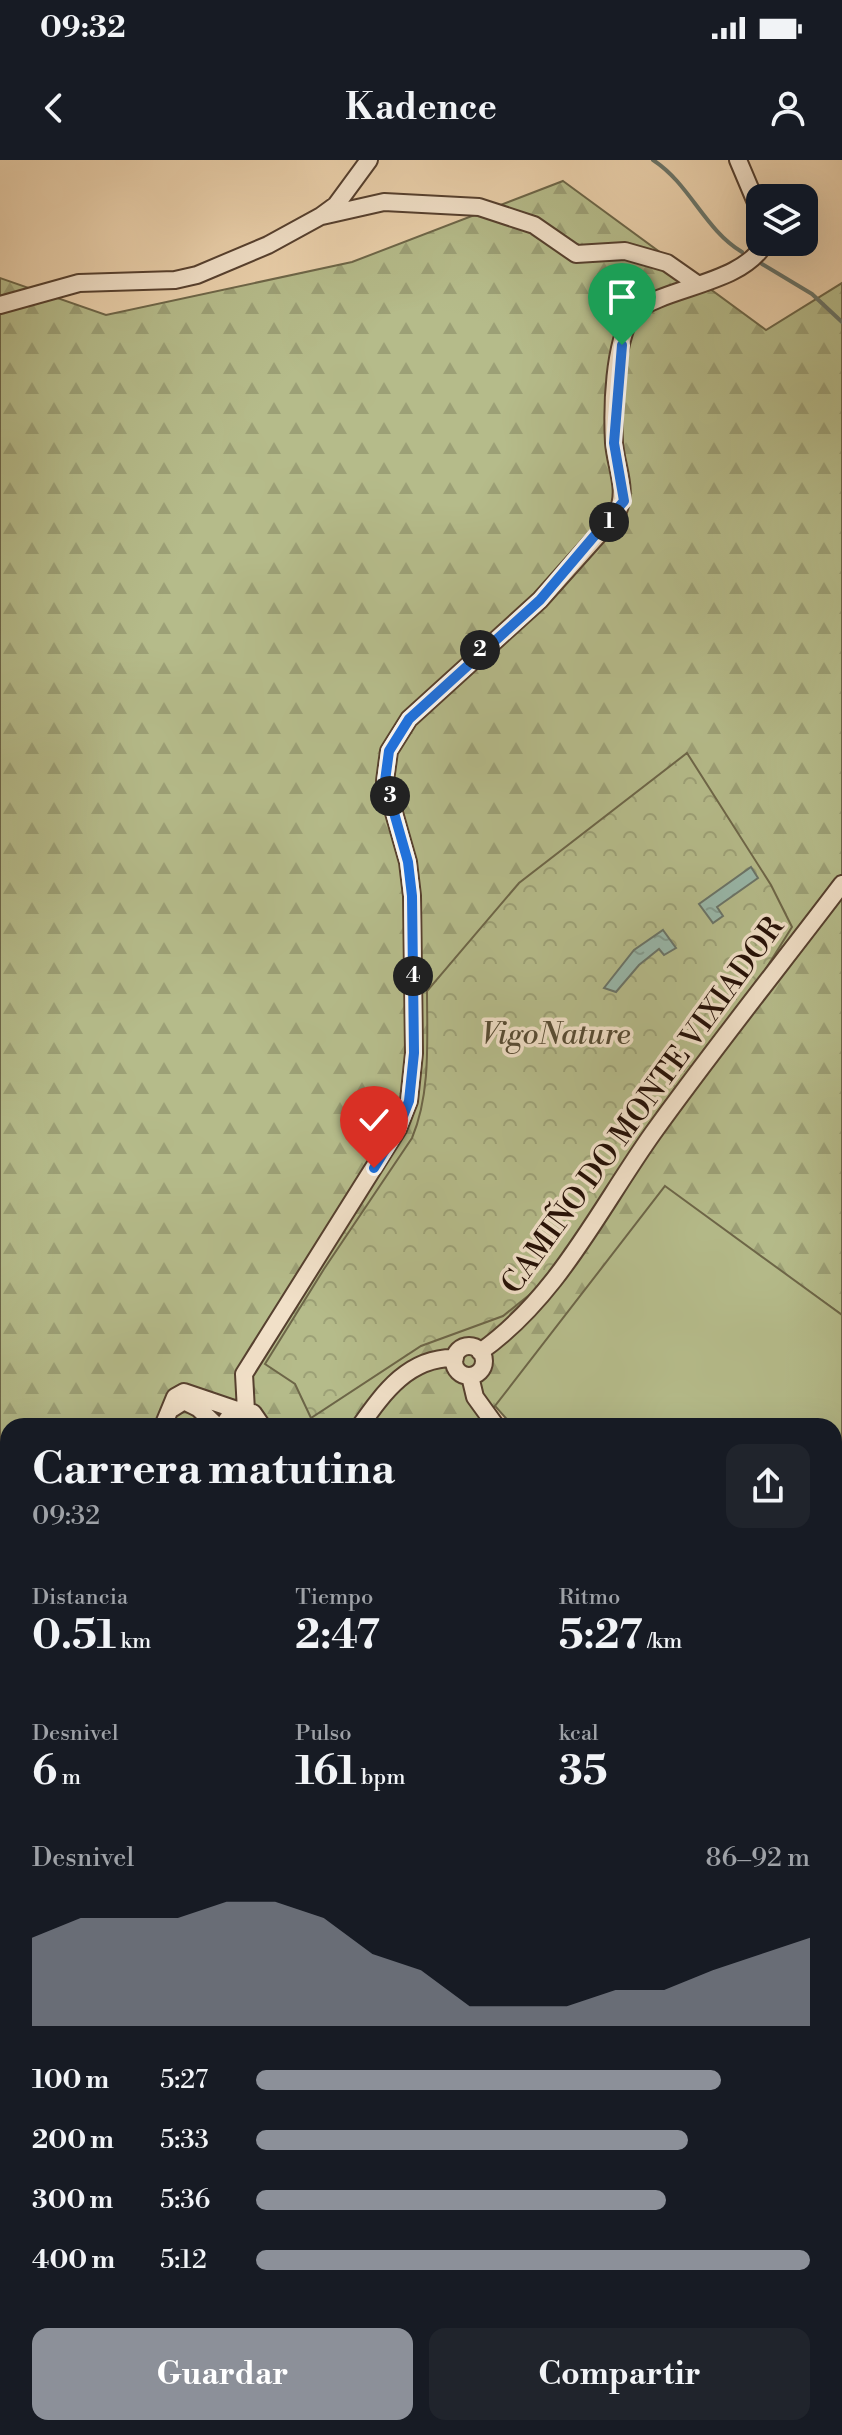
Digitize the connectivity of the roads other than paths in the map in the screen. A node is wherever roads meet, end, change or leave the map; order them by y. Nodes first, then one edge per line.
1 (369, 160) edge
2 (738, 160) edge
3 (748, 184) edge
4 (321, 216) junction
5 (755, 256) edge
6 (697, 284) junction
7 (0, 305) edge
8 (842, 884) edge
9 (480, 1352) junction
10 (455, 1358) junction
11 (470, 1376) junction
12 (243, 1411) junction
13 (166, 1418) edge
14 (167, 1418) edge
15 (209, 1418) edge
16 (228, 1418) edge
17 (258, 1418) edge
18 (366, 1418) edge
19 (490, 1418) edge

1 - 4 street
2 - 3 street
4 - 6 street
4 - 7 street
5 - 6 street
6 - 12 street
8 - 9 street, CAMIÑO DO MONTE VIXIADOR
9 - 10 street
9 - 11 street
10 - 11 street
10 - 18 street
11 - 19 street
12 - 13 street
12 - 16 street
12 - 17 street
14 - 15 street

